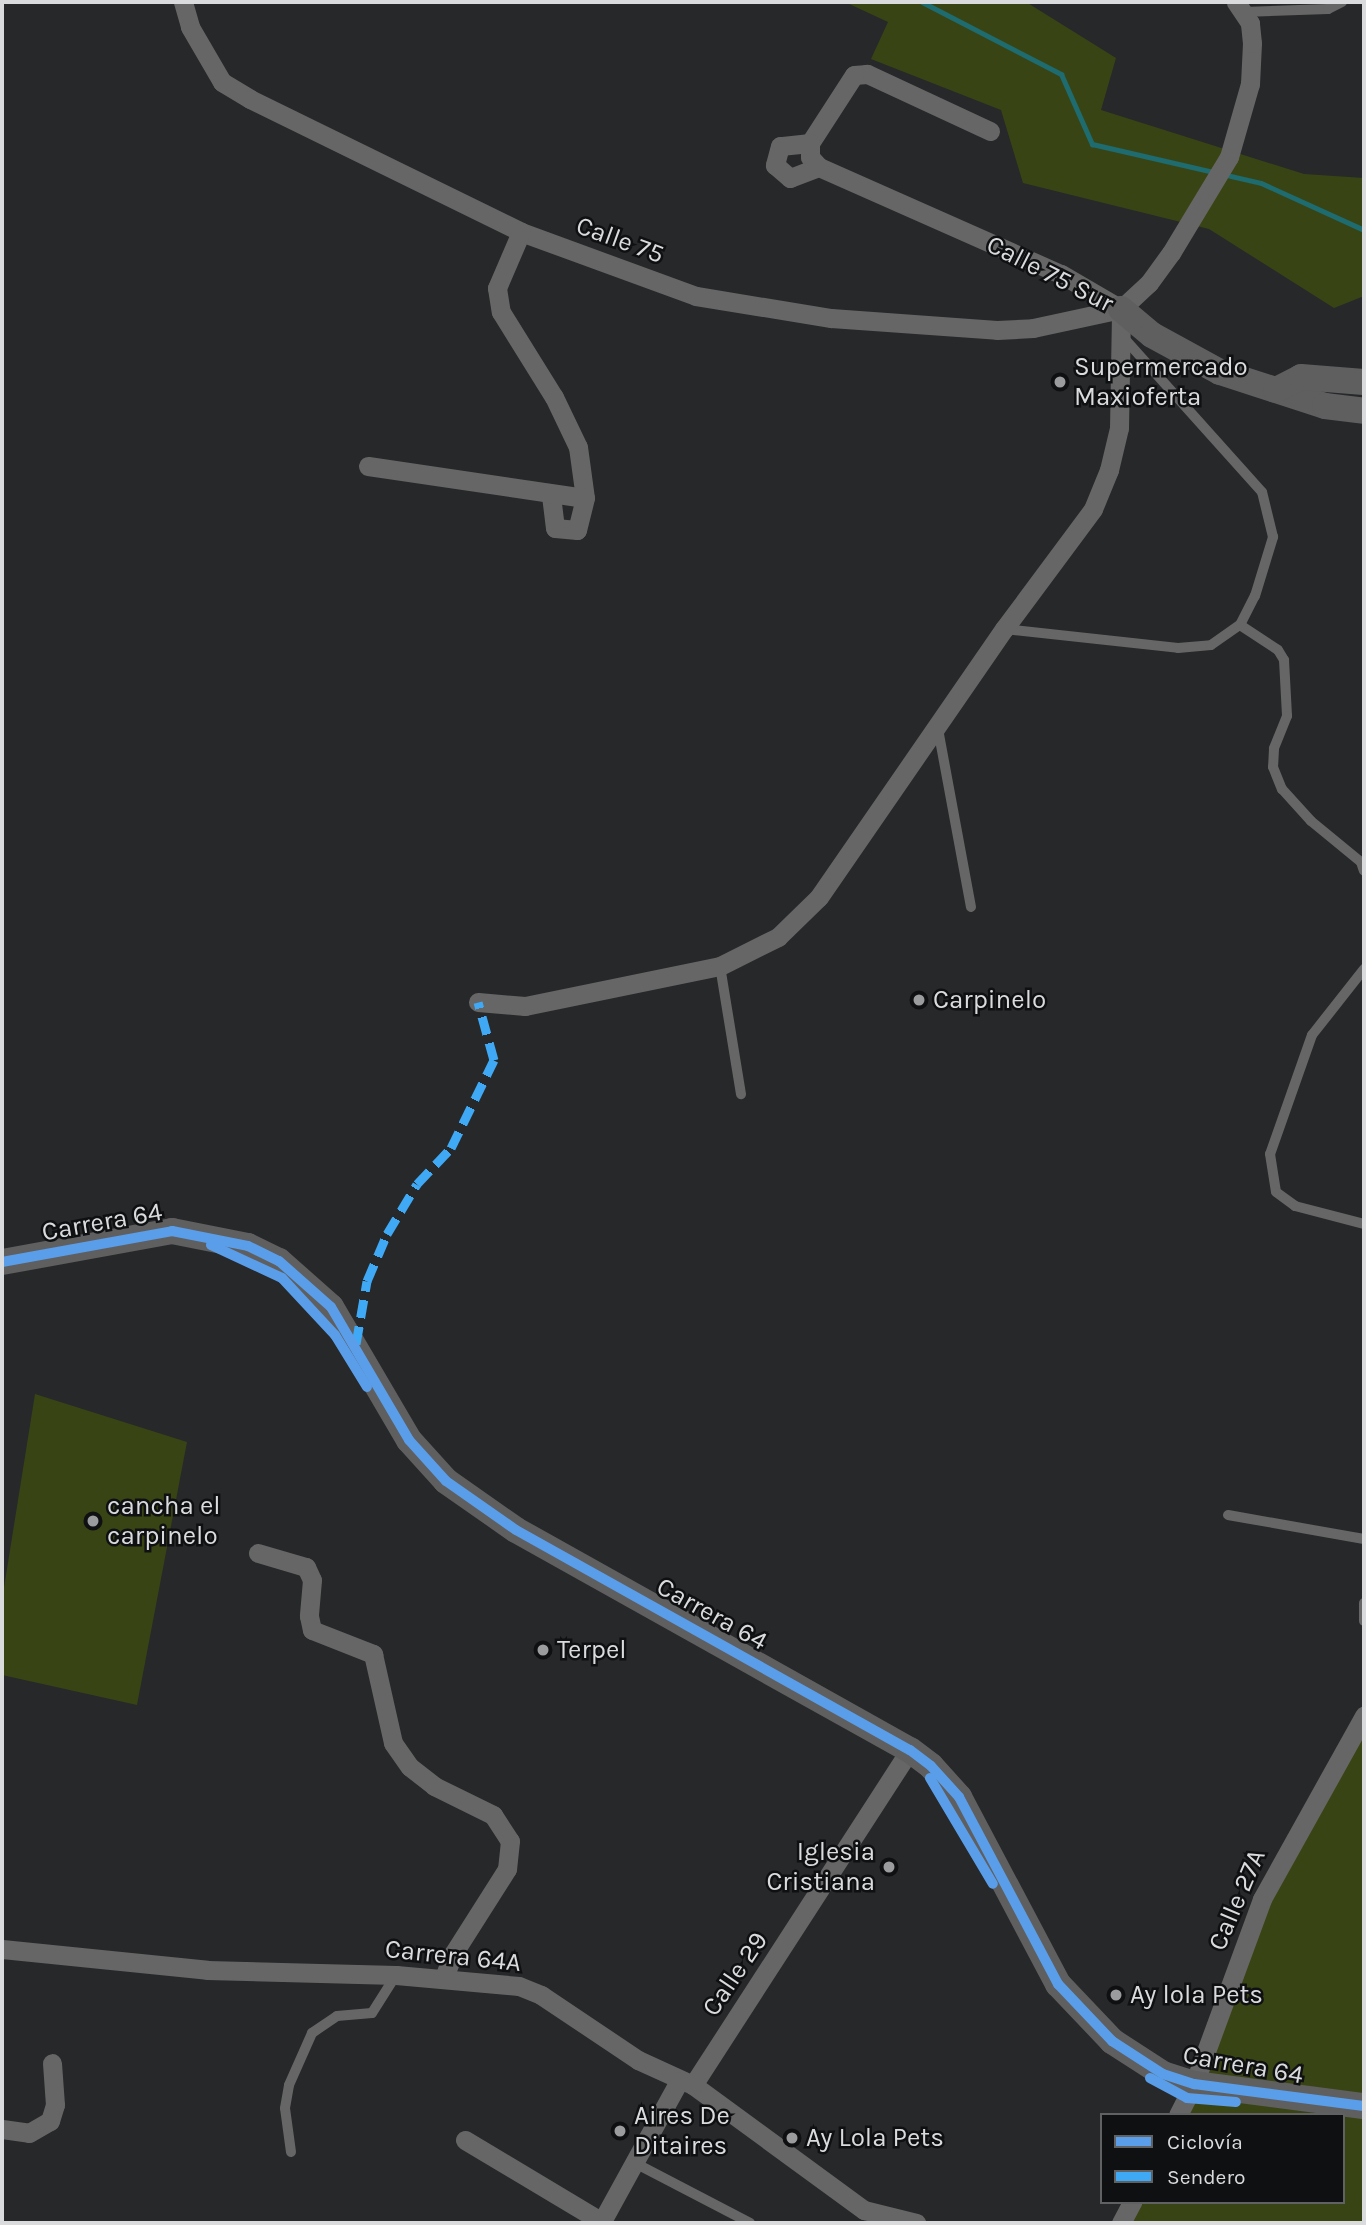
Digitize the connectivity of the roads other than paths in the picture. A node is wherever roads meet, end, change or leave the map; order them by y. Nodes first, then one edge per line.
1 (183, 2) edge
2 (1342, 2) edge
3 (1243, 12) edge
4 (990, 131) dead end
5 (810, 143) junction
6 (819, 167) junction
7 (520, 232) junction
8 (1120, 321) junction
9 (1357, 380) edge
10 (1276, 390) junction
11 (1360, 410) edge
12 (368, 466) dead end
13 (551, 494) junction
14 (585, 498) junction
15 (1240, 625) junction
16 (1004, 629) junction
17 (938, 729) junction
18 (1364, 871) edge
19 (971, 907) dead end
20 (720, 966) junction
21 (1364, 969) edge
22 (478, 1002) dead end
23 (741, 1094) dead end
24 (1364, 1224) edge
25 (2, 1262) edge
26 (1228, 1515) dead end
27 (1364, 1539) edge
28 (258, 1553) dead end
29 (1364, 1603) edge
30 (1364, 1620) edge
31 (1364, 1716) edge
32 (910, 1750) junction
33 (2, 1949) edge
34 (396, 1975) junction
35 (444, 1977) junction
36 (52, 2063) dead end
37 (686, 2083) junction
38 (1194, 2084) junction
39 (1364, 2106) edge
40 (1179, 2113) edge
41 (2, 2129) edge
42 (465, 2140) dead end
43 (291, 2152) dead end
44 (632, 2161) junction
45 (1131, 2204) edge
46 (861, 2217) edge
47 (601, 2222) edge
48 (750, 2223) edge
49 (916, 2223) edge
50 (1121, 2223) edge

1 - 7 street, Calle 75
2 - 3 lane
3 - 8 street
4 - 5 street
5 - 6 street
5 - 6 street
6 - 8 street, Calle 75 Sur
7 - 8 street, Calle 75
7 - 14 street
8 - 10 street, Calle 75 Sur
8 - 15 lane
8 - 16 street
9 - 10 street
9 - 11 street
10 - 11 street, Calle 75 Sur
12 - 13 street
13 - 14 street
13 - 14 street
15 - 16 lane
15 - 18 lane
16 - 17 street
17 - 19 lane
17 - 20 street
20 - 22 street
20 - 23 lane
21 - 24 lane
25 - 32 street, Carrera 64
26 - 27 lane
28 - 35 street
29 - 30 lane
31 - 38 street, Calle 27A
32 - 37 street, Calle 29
32 - 38 street, Carrera 64
33 - 34 street, Carrera 64A
34 - 35 street, Carrera 64A
34 - 43 lane
35 - 37 street, Carrera 64A
36 - 41 street
37 - 44 street, Calle 29
37 - 46 street, Carrera 64A
38 - 39 street, Carrera 64
38 - 40 street, Calle 27A
42 - 47 street
44 - 47 street, Calle 29
44 - 48 lane
45 - 50 street
46 - 49 street, Carrera 64A

